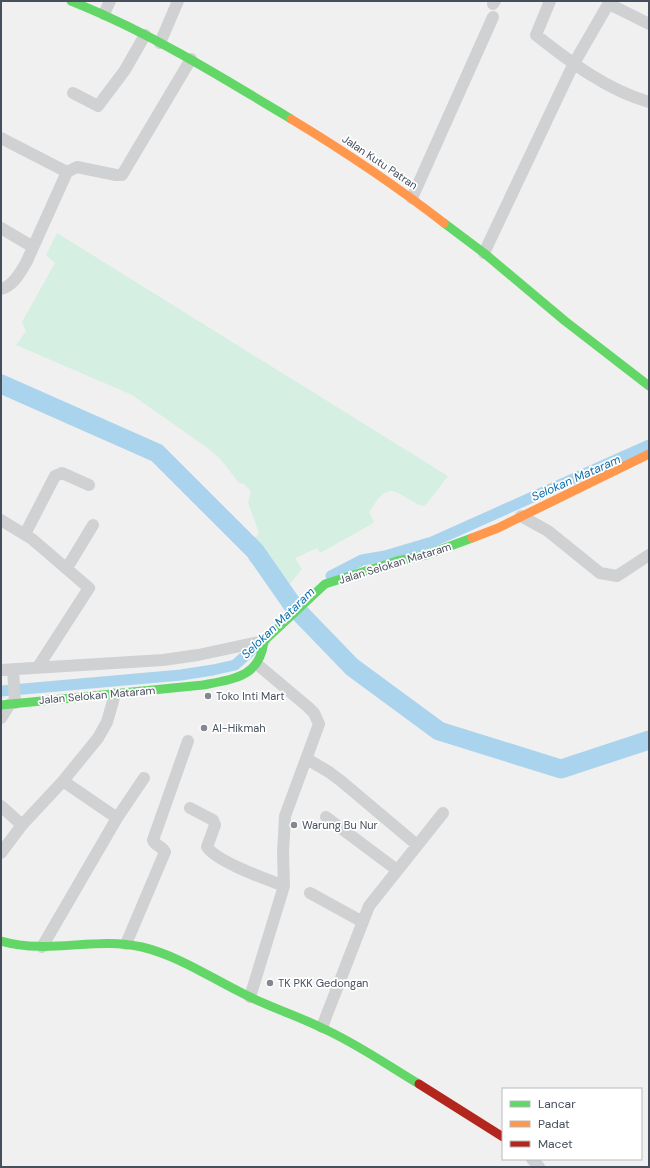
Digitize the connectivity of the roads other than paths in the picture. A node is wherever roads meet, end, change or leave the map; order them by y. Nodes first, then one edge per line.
1 (71, 1) edge
2 (110, 1) edge
3 (178, 1) edge
4 (550, 1) edge
5 (610, 3) edge
6 (104, 14) junction
7 (493, 17) dead end
8 (649, 24) edge
9 (145, 35) junction
10 (160, 43) junction
11 (191, 59) junction
12 (573, 65) junction
13 (73, 93) dead end
14 (649, 102) edge
15 (1, 138) edge
16 (67, 172) junction
17 (412, 198) junction
18 (1, 228) edge
19 (33, 247) junction
20 (484, 253) junction
21 (1, 289) edge
22 (647, 380) edge
23 (649, 454) edge
24 (89, 485) dead end
25 (521, 516) junction
26 (1, 520) edge
27 (93, 525) dead end
28 (25, 534) junction
29 (649, 555) edge
30 (67, 568) junction
31 (266, 642) junction
32 (258, 665) junction
33 (38, 667) junction
34 (1, 670) edge
35 (13, 672) junction
36 (115, 694) junction
37 (10, 702) edge
38 (1, 718) edge
39 (188, 741) dead end
40 (307, 759) junction
41 (144, 778) dead end
42 (63, 781) junction
43 (1, 806) edge
44 (190, 808) dead end
45 (443, 813) dead end
46 (326, 817) dead end
47 (117, 818) junction
48 (22, 825) junction
49 (416, 845) junction
50 (1, 853) edge
51 (397, 870) junction
52 (284, 886) junction
53 (310, 893) dead end
54 (361, 921) junction
55 (1, 940) edge
56 (126, 944) junction
57 (42, 947) junction
58 (250, 998) junction
59 (322, 1027) junction
60 (502, 1135) edge

1 - 6 street, Jalan Kutu Patran
2 - 6 street
3 - 10 street
4 - 12 street
5 - 8 street
5 - 12 street
6 - 9 street, Jalan Kutu Patran
7 - 17 street
9 - 10 street, Jalan Kutu Patran
9 - 13 street
10 - 11 street, Jalan Kutu Patran
11 - 16 street
11 - 17 street, Jalan Kutu Patran
12 - 14 street
12 - 20 street
15 - 16 street
16 - 19 street
17 - 20 street, Jalan Kutu Patran
18 - 19 street
19 - 21 street
20 - 22 street, Jalan Kutu Patran
23 - 25 street, Jalan Selokan Mataram
24 - 28 street
25 - 29 street
25 - 31 street, Jalan Selokan Mataram
26 - 28 street
27 - 30 street
28 - 30 street
30 - 33 street
31 - 32 street, Jalan Selokan Mataram
31 - 33 street
32 - 36 street, Jalan Selokan Mataram
32 - 40 street
33 - 35 street
34 - 35 street
35 - 37 street
36 - 37 street, Jalan Selokan Mataram
36 - 42 street
37 - 38 street
39 - 56 street
40 - 49 street
40 - 52 street
41 - 47 street
42 - 47 street
42 - 48 street
43 - 48 street
44 - 52 street
45 - 49 street
46 - 51 street
47 - 57 street
48 - 50 street
49 - 51 street
51 - 54 street
52 - 58 street
53 - 54 street
54 - 59 street
55 - 57 street
56 - 57 street
56 - 58 street
58 - 59 street
59 - 60 street

